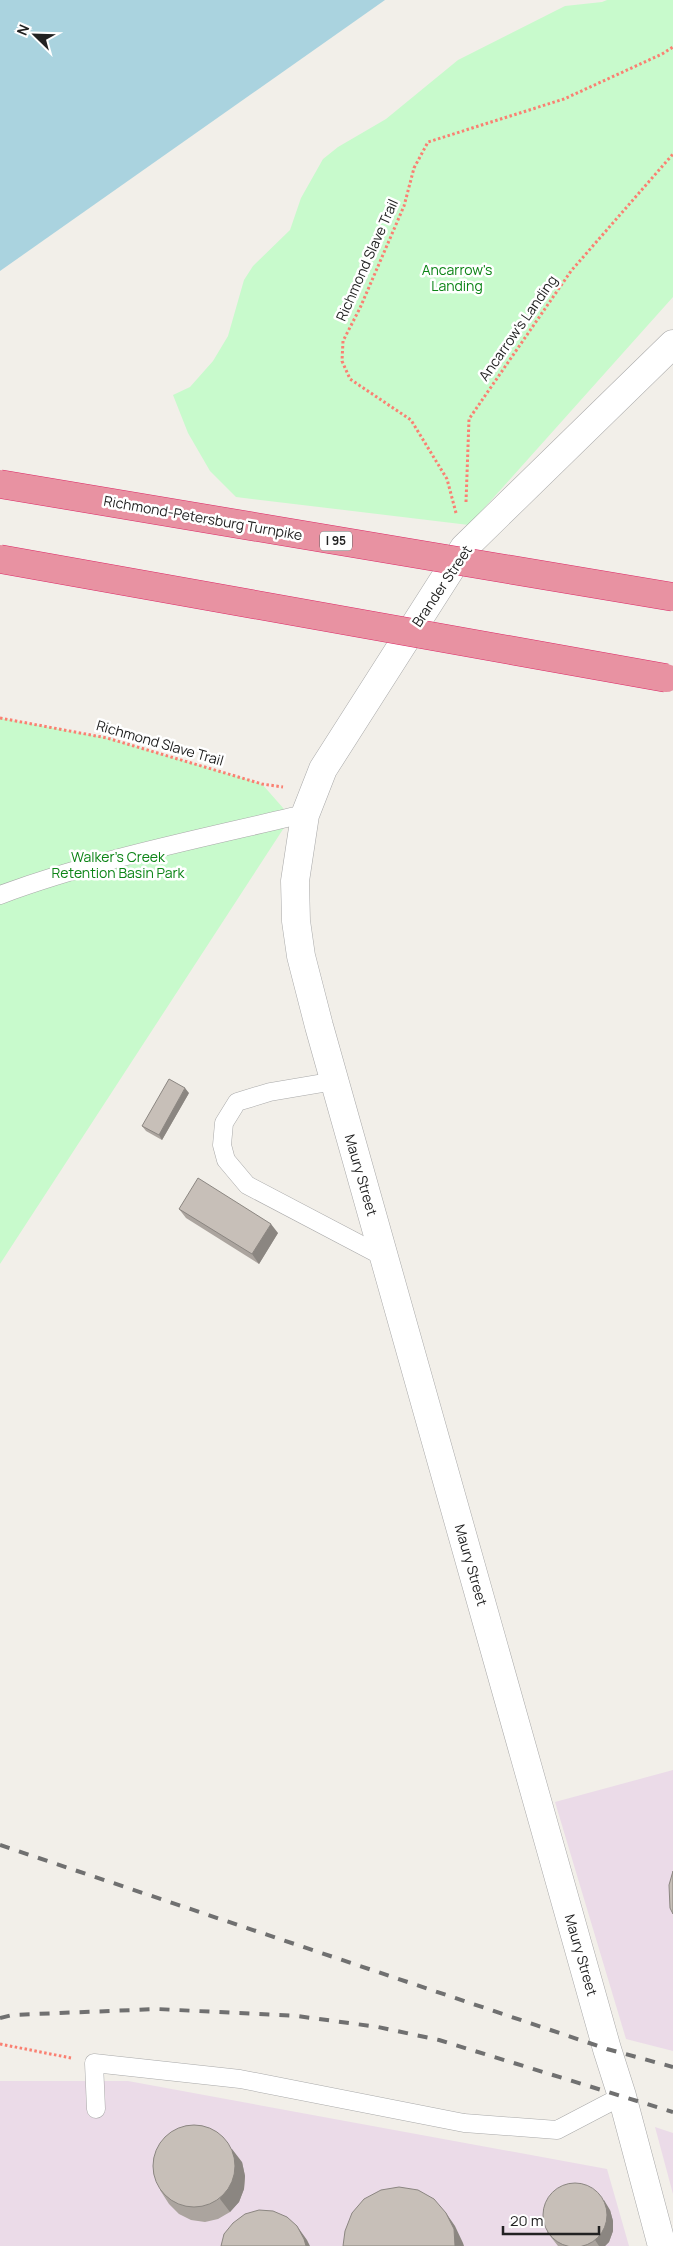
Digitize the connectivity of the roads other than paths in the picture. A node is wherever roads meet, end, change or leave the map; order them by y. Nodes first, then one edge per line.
1 (673, 344) edge
2 (0, 484) edge
3 (0, 559) edge
4 (673, 597) edge
5 (666, 678) dead end
6 (309, 803) junction
7 (295, 881) joint
8 (0, 895) edge
9 (335, 1081) junction
10 (384, 1257) junction
11 (622, 2096) junction
12 (96, 2109) dead end
13 (662, 2246) edge

1 - 6 street, Brander Street
2 - 4 highway, Richmond-Petersburg Turnpike / I 95, bridge
3 - 5 highway, bridge
6 - 7 street, Brander Street
6 - 8 lane
7 - 9 street, Maury Street
9 - 10 street, Maury Street
9 - 10 lane
10 - 11 street, Maury Street
11 - 12 lane
11 - 13 street, Maury Street

